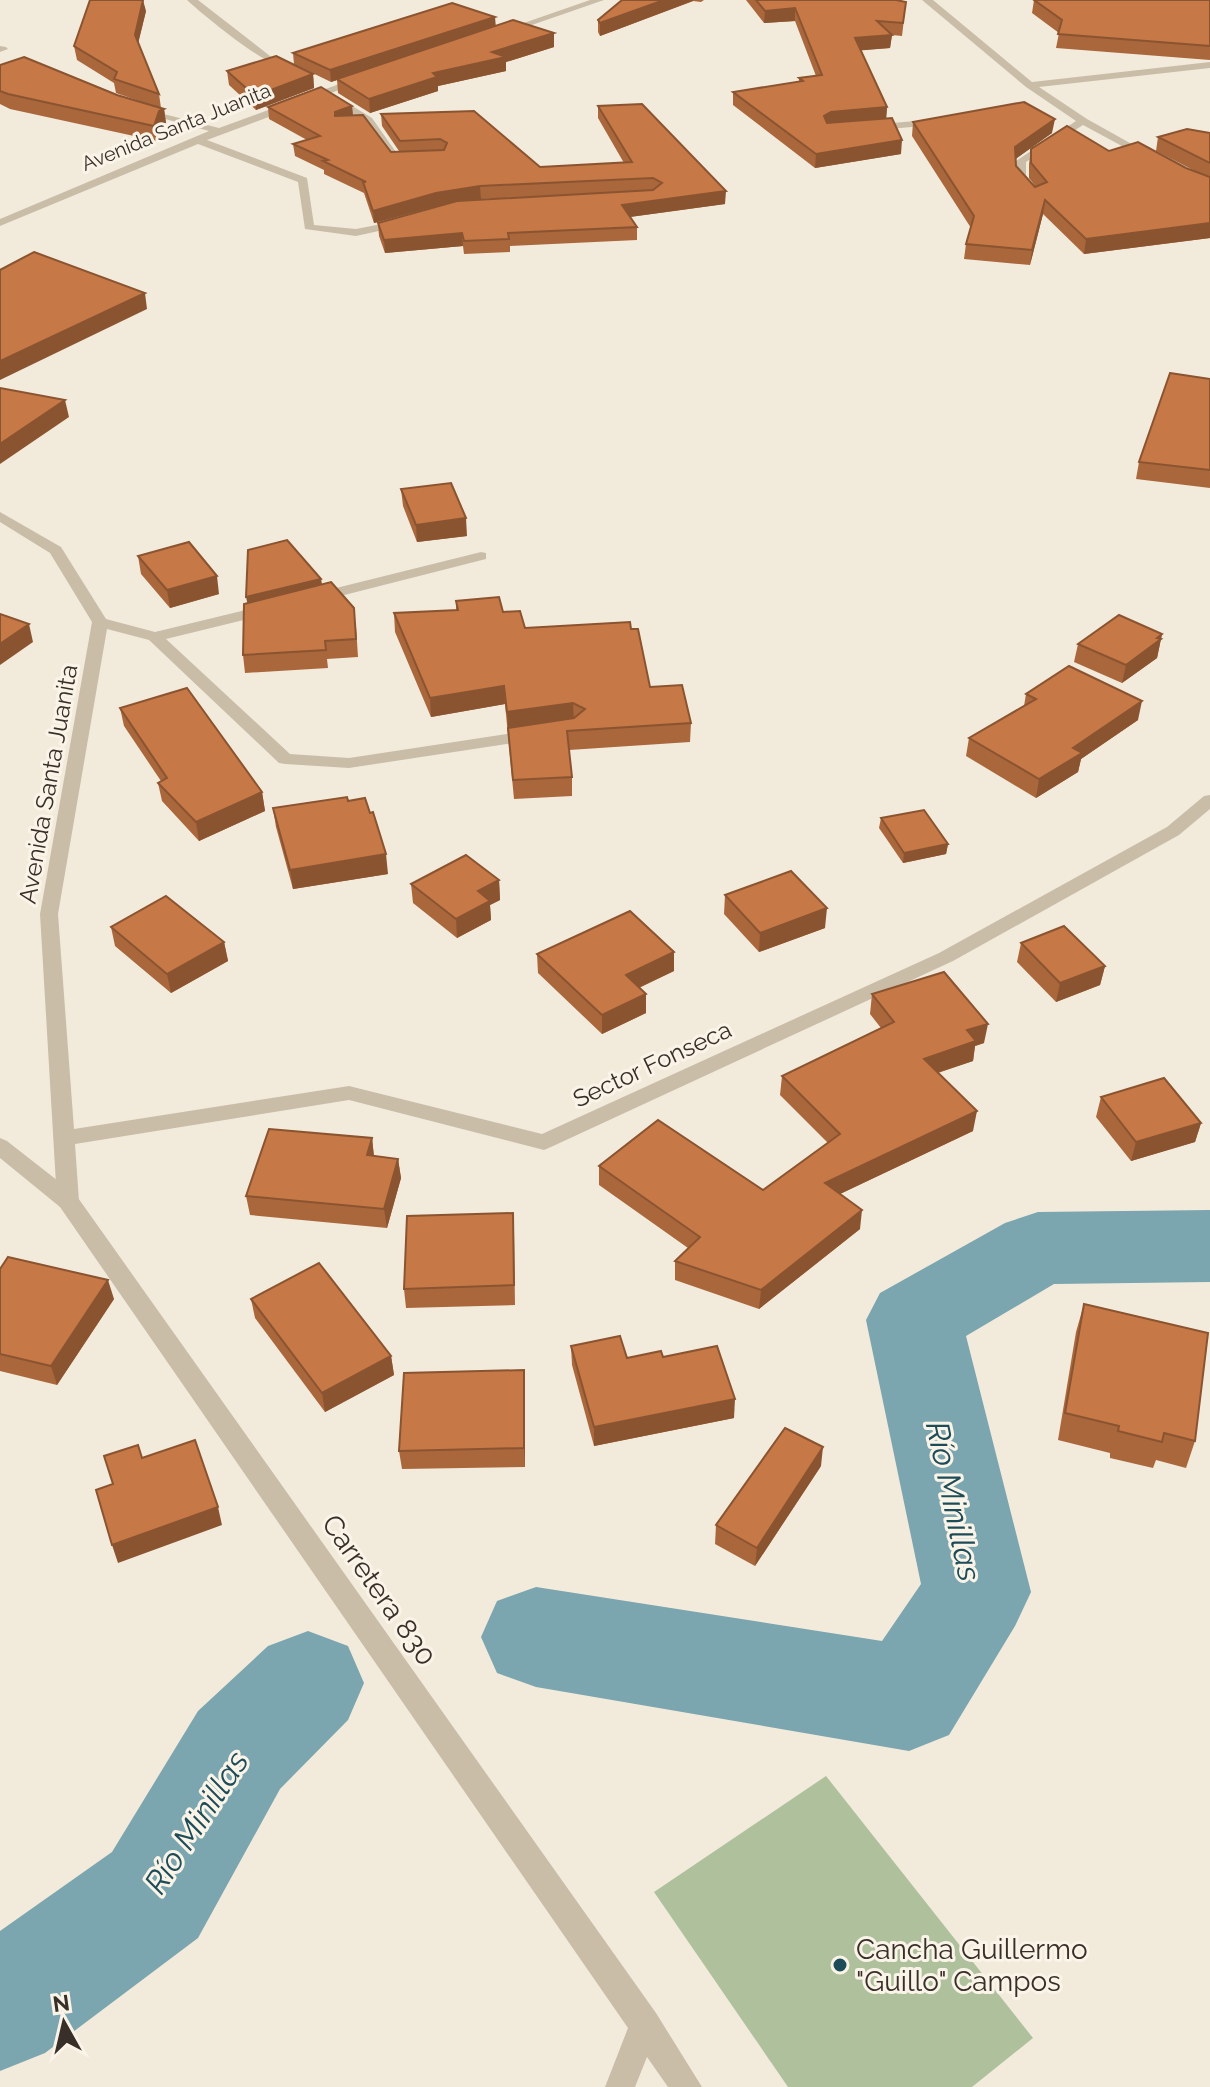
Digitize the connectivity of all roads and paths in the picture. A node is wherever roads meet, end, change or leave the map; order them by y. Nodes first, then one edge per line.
1 (192, 0) edge
2 (599, 0) edge
3 (927, 0) edge
4 (481, 39) edge
5 (1210, 65) edge
6 (376, 74) edge
7 (306, 76) edge
8 (1030, 85) junction
9 (324, 88) junction
10 (124, 104) edge
11 (1059, 104) junction
12 (1044, 107) dead end
13 (955, 121) edge
14 (1083, 121) junction
15 (861, 129) edge
16 (219, 131) junction
17 (197, 140) junction
18 (411, 158) edge
19 (1163, 164) edge
20 (1036, 197) edge
21 (411, 221) edge
22 (0, 223) edge
23 (0, 516) edge
24 (481, 556) dead end
25 (100, 622) junction
26 (155, 637) junction
27 (544, 734) edge
28 (1210, 800) edge
29 (64, 1138) junction
30 (0, 1146) edge
31 (68, 1201) junction
32 (645, 2024) junction
33 (620, 2087) edge
34 (687, 2087) edge

1 - 7 street
2 - 4 street
3 - 8 street
5 - 8 street
6 - 9 street, Avenida Santa Juanita
8 - 11 street
9 - 16 street, Avenida Santa Juanita
9 - 18 street
10 - 16 street
11 - 12 street
11 - 14 street
13 - 15 street
14 - 19 street
14 - 20 street
16 - 17 street, Avenida Santa Juanita
17 - 21 street
17 - 22 street, Avenida Santa Juanita
23 - 25 street
24 - 26 street
25 - 26 street
25 - 29 street, Avenida Santa Juanita
26 - 27 street
28 - 29 street, Sector Fonseca
29 - 31 street, Avenida Santa Juanita
30 - 31 street, Carretera 830
31 - 32 street, Carretera 830
32 - 33 street
32 - 34 street, Carretera 830

